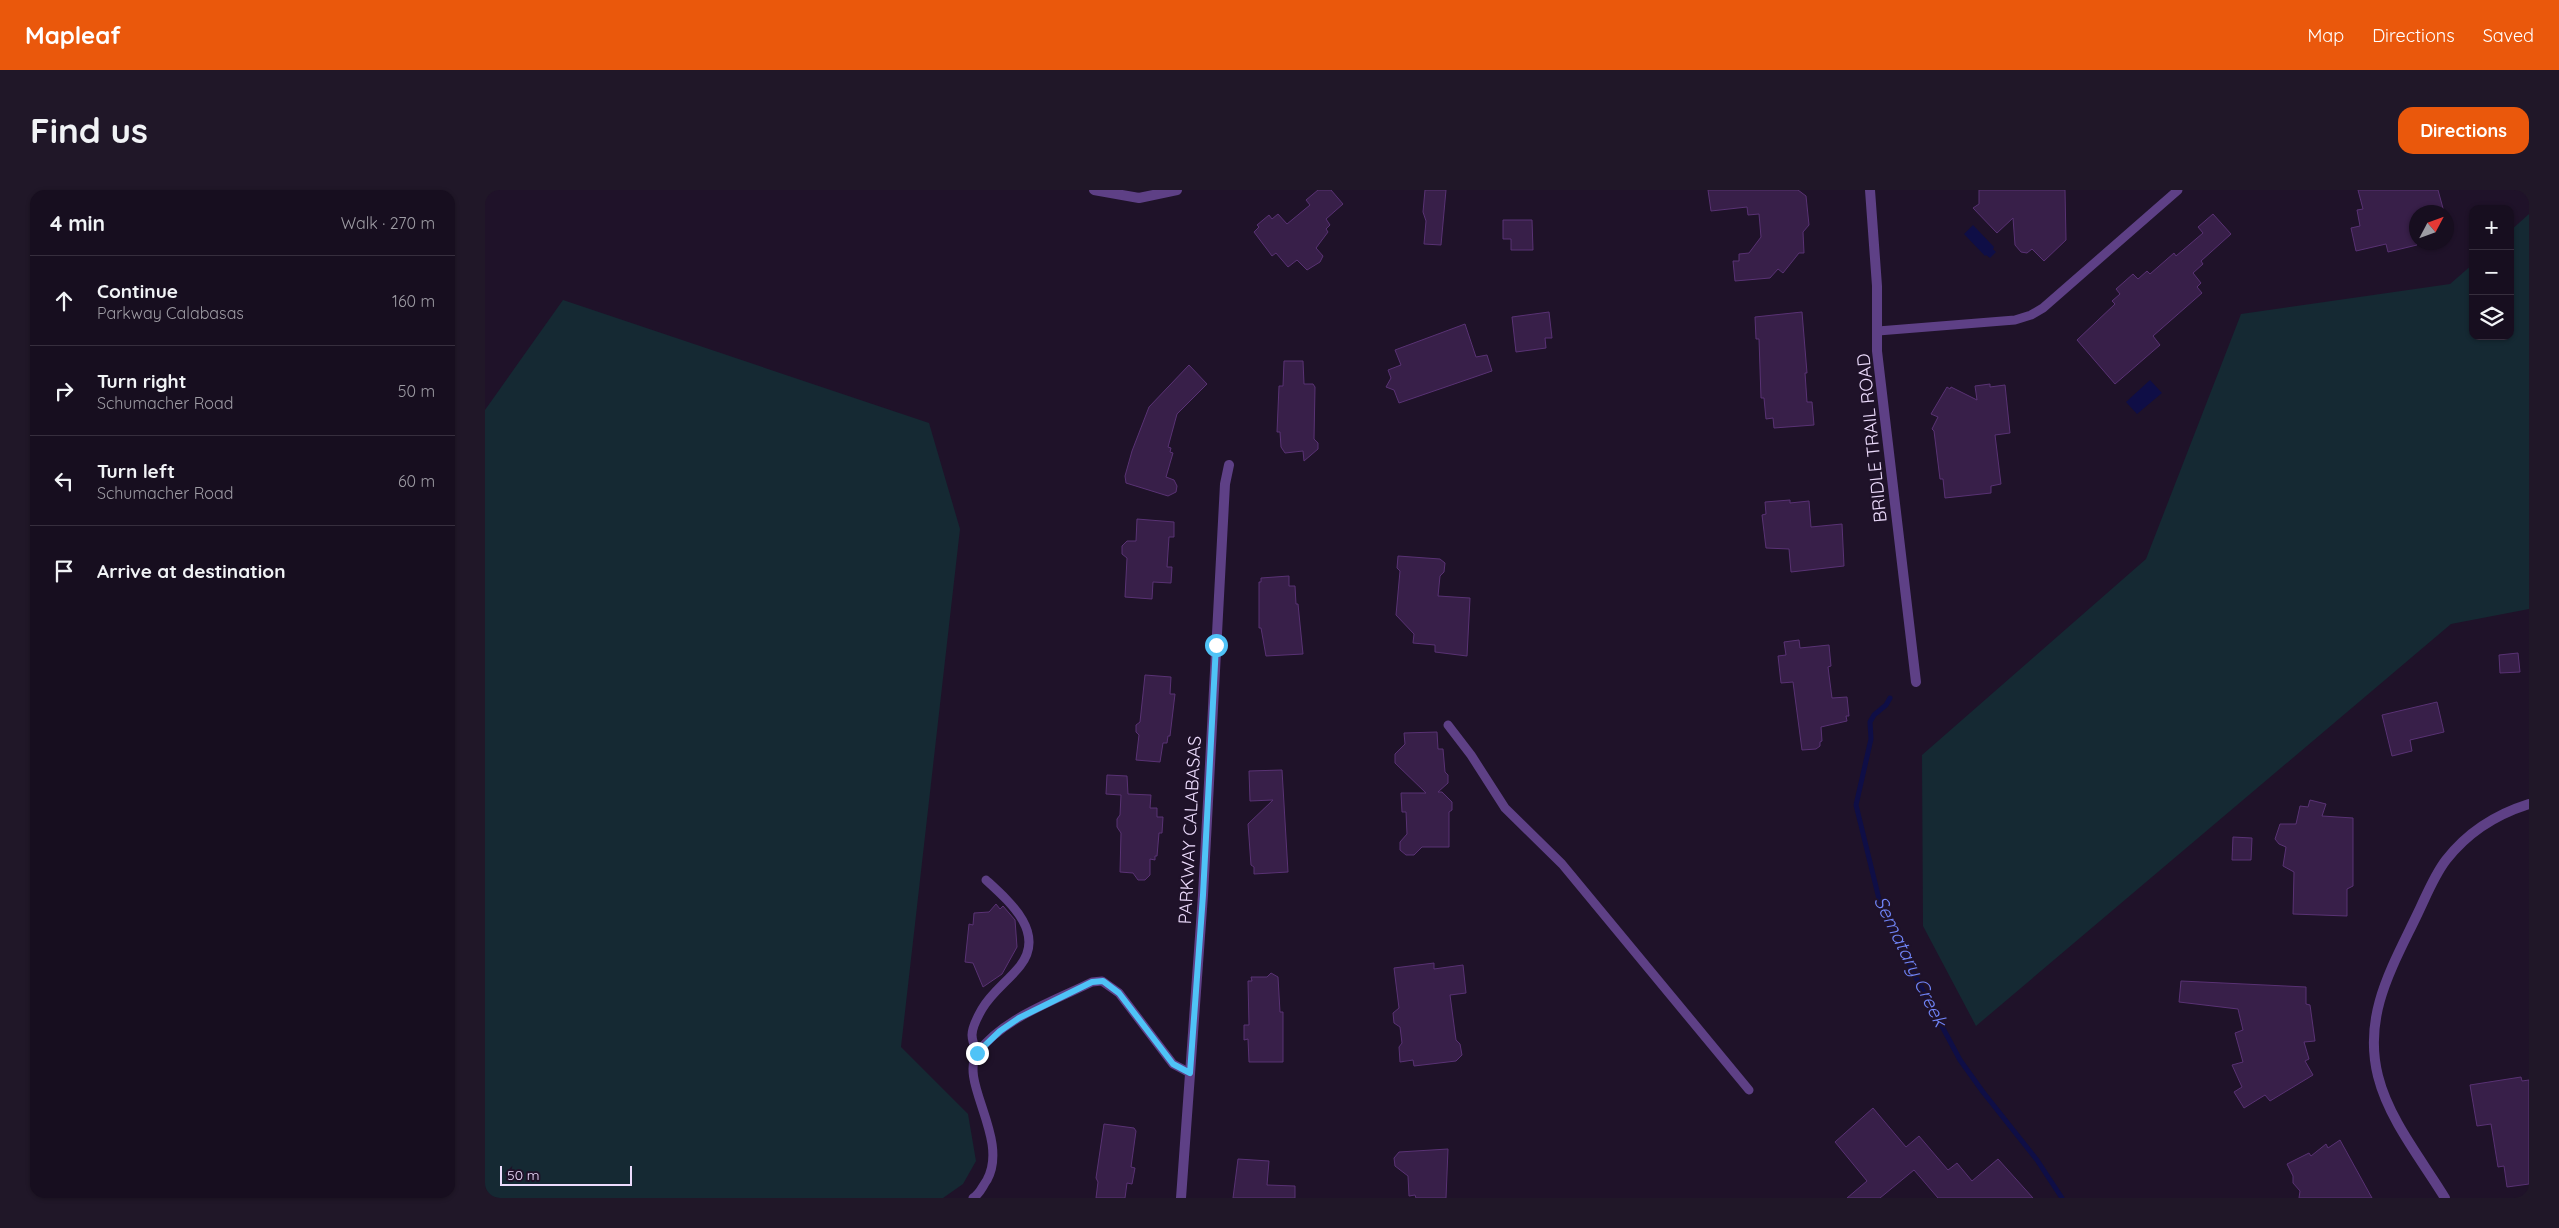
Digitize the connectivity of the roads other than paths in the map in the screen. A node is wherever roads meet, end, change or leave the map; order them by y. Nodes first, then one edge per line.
1 (1094, 190) edge
2 (1177, 190) edge
3 (1870, 190) edge
4 (2178, 190) edge
5 (1877, 330) junction
6 (1229, 465) dead end
7 (1916, 682) dead end
8 (1448, 725) dead end
9 (2529, 804) edge
10 (986, 880) dead end
11 (977, 1053) junction
12 (1190, 1073) junction
13 (1749, 1090) dead end
14 (973, 1198) edge
15 (1181, 1198) edge
16 (2445, 1198) edge

1 - 2 street
3 - 5 street, BRIDLE TRAIL ROAD
4 - 5 lane
5 - 7 street, BRIDLE TRAIL ROAD
6 - 12 street, PARKWAY CALABASAS
8 - 13 lane
9 - 16 street
10 - 11 lane
11 - 12 lane
11 - 14 lane
12 - 15 street, PARKWAY CALABASAS

